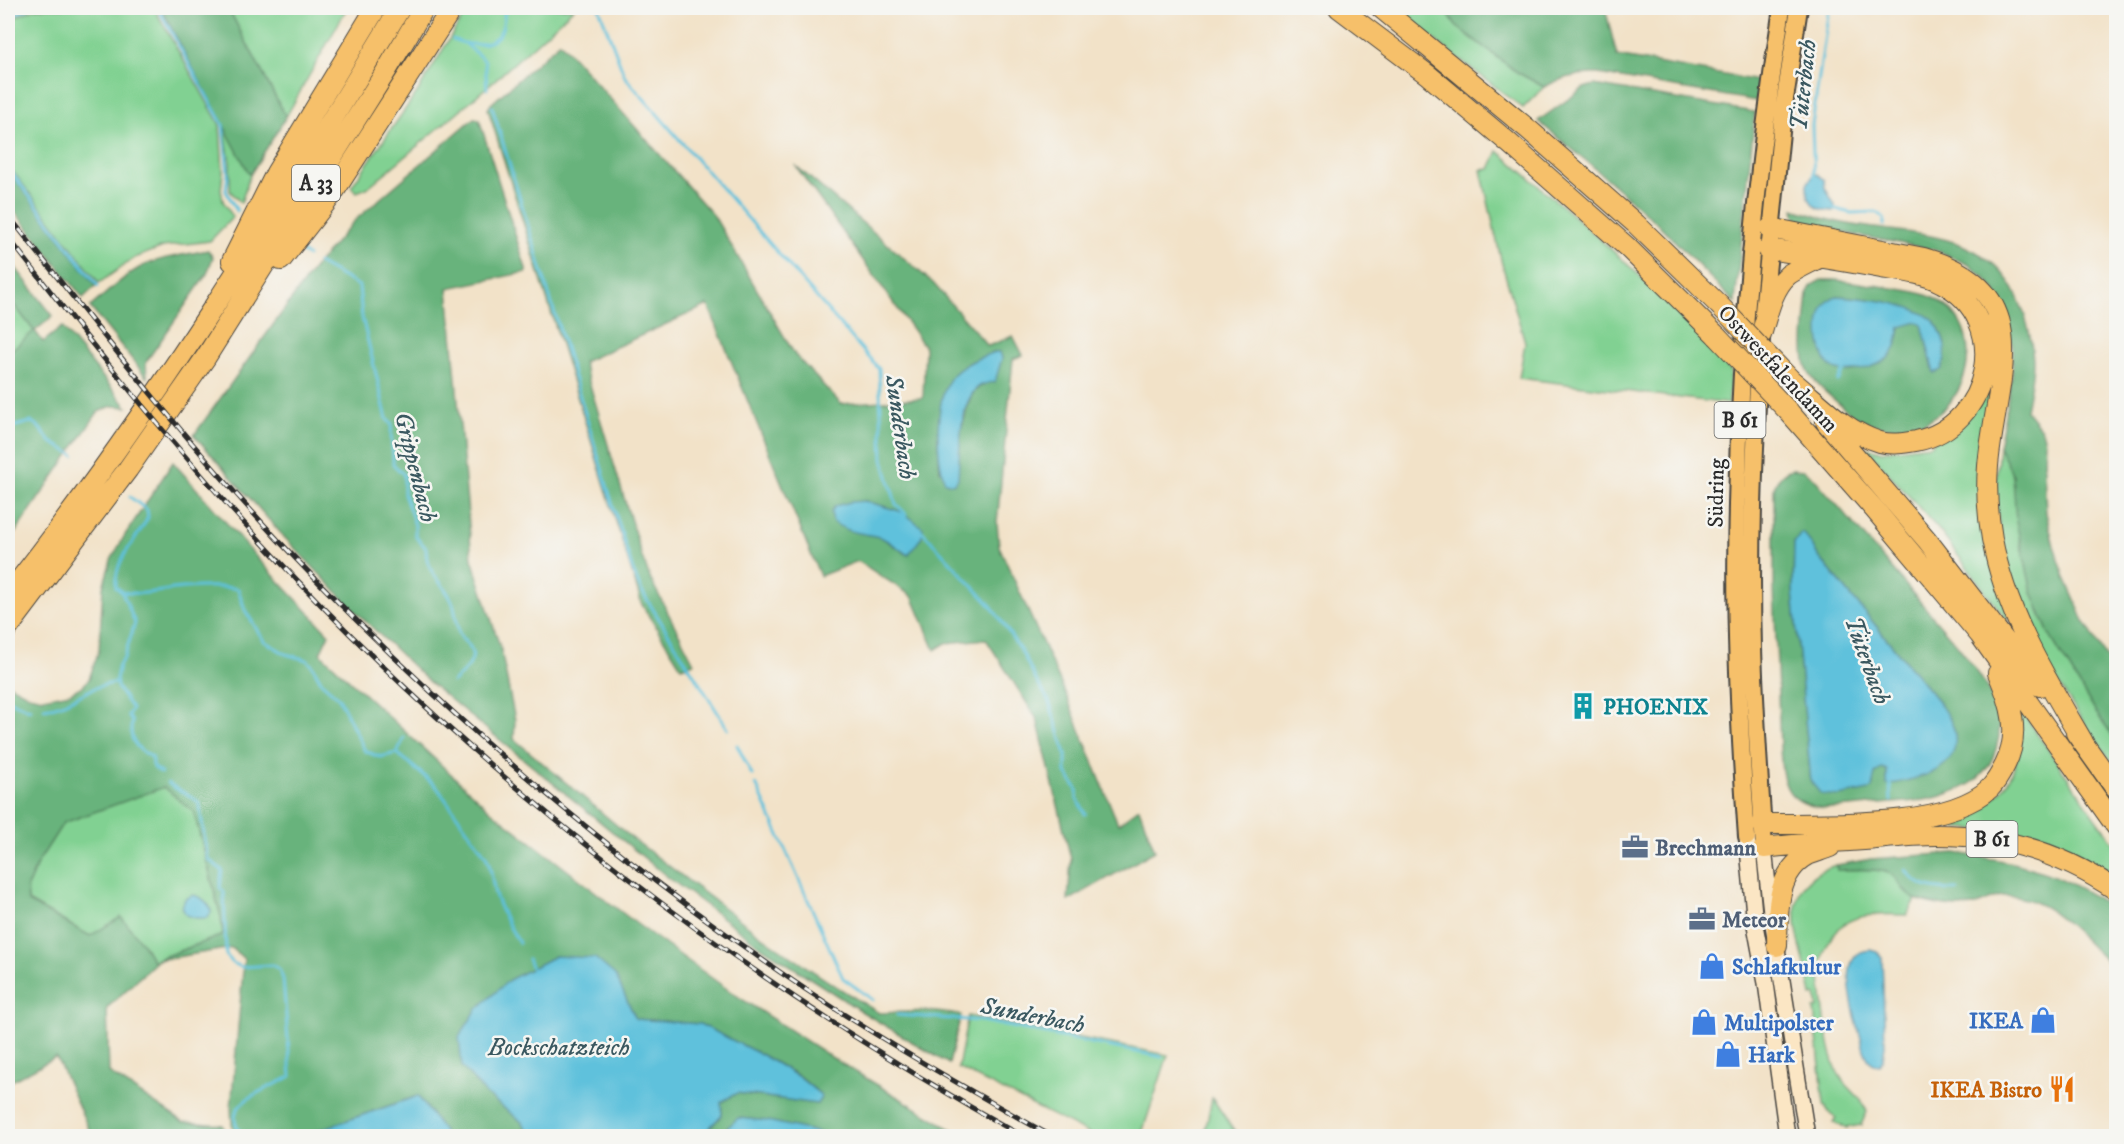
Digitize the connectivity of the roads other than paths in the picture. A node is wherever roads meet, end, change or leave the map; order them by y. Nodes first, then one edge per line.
1 (400, 8) edge
2 (424, 8) edge
3 (452, 8) edge
4 (1337, 8) edge
5 (1381, 8) edge
6 (1782, 8) edge
7 (1799, 8) edge
8 (374, 10) edge
9 (1764, 238) junction
10 (1821, 257) junction
11 (1761, 335) junction
12 (192, 341) junction
13 (206, 357) junction
14 (1791, 380) junction
15 (8, 595) edge
16 (8, 628) edge
17 (1980, 635) junction
18 (2083, 742) junction
19 (2116, 789) edge
20 (1762, 824) junction
21 (2116, 826) edge
22 (1747, 837) junction
23 (1850, 841) junction
24 (1764, 848) junction
25 (2116, 890) edge
26 (1777, 946) junction
27 (1787, 1137) edge
28 (1807, 1137) edge

1 - 12 highway, A 33
2 - 13 highway, A 33
3 - 13 highway
4 - 17 highway, Ostwestfalendamm / B 61, bridge
5 - 14 highway, Ostwestfalendamm / B 61, bridge
6 - 9 main road, Südring / B 61
7 - 9 main road, Südring / B 61
8 - 12 highway
9 - 10 highway
9 - 11 main road, Südring
9 - 18 highway, B 61
9 - 22 main road, Südring / B 61
10 - 11 highway
10 - 14 highway
11 - 20 main road, Südring
12 - 15 highway, A 33
13 - 16 highway, A 33
14 - 18 highway, Ostwestfalendamm / B 61
17 - 20 highway
17 - 21 highway, Ostwestfalendamm / B 61
18 - 19 highway, Ostwestfalendamm / B 61
20 - 22 main road
20 - 24 main road, Südring
22 - 24 main road
22 - 27 main road, Südring
23 - 24 highway, B 61
23 - 25 highway, B 61
23 - 26 highway
24 - 26 main road, Südring
26 - 28 main road, Südring

